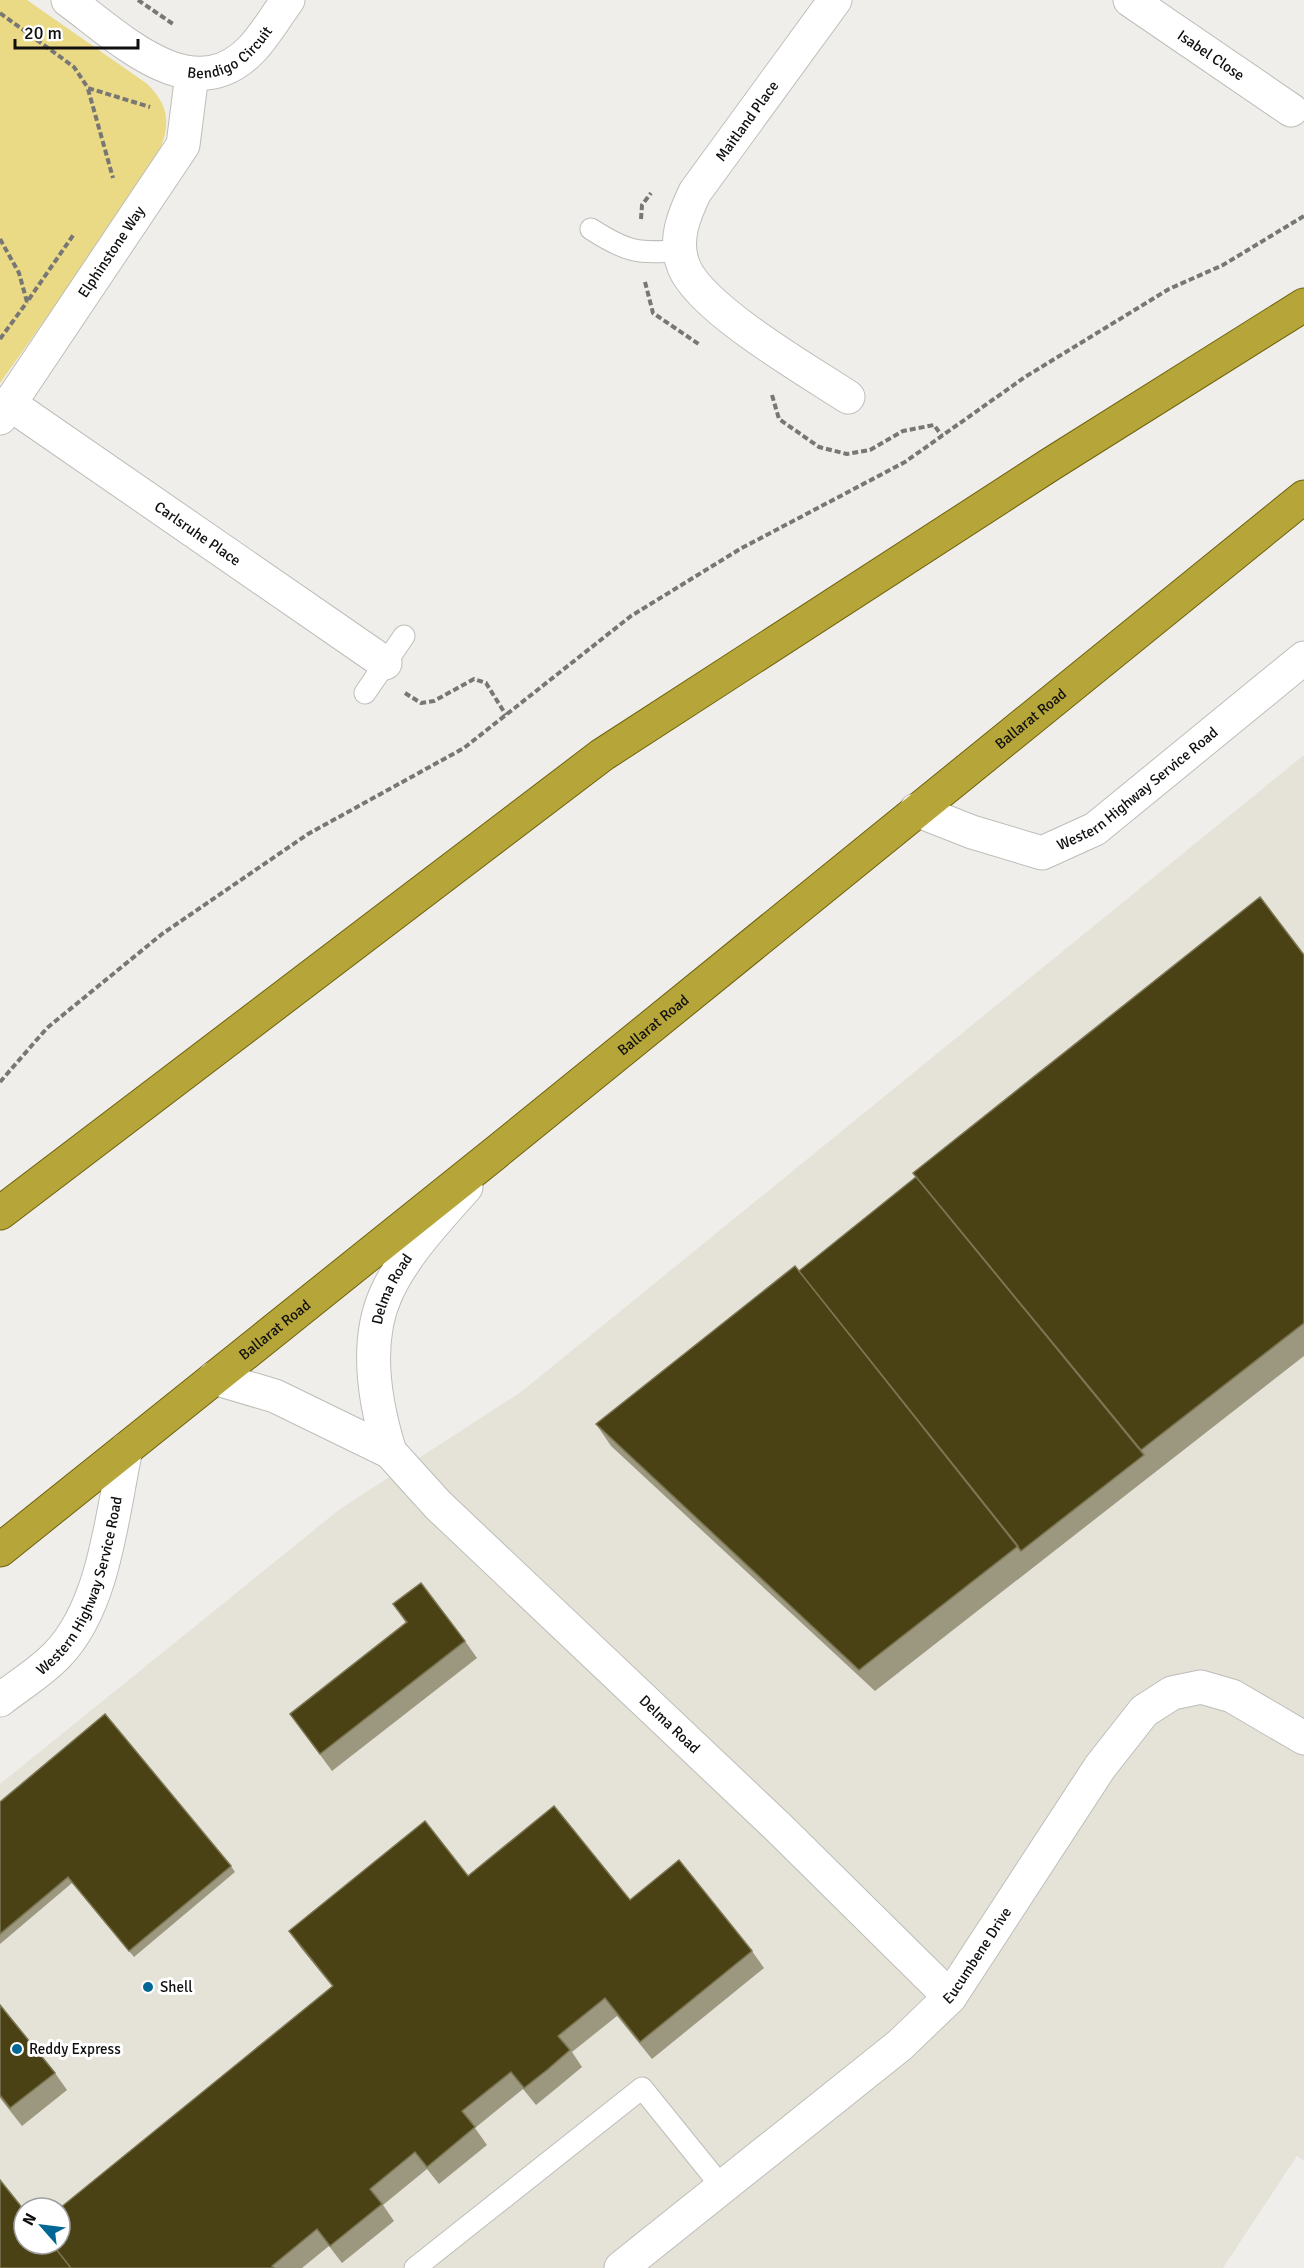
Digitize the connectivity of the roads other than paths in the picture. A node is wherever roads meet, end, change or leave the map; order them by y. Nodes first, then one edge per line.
1 (68, 0) edge
2 (288, 0) edge
3 (835, 0) edge
4 (1130, 0) edge
5 (192, 74) junction
6 (1291, 110) dead end
7 (591, 229) dead end
8 (680, 251) junction
9 (1304, 305) edge
10 (848, 397) dead end
11 (5, 411) edge
12 (1304, 497) edge
13 (404, 636) dead end
14 (1304, 658) edge
15 (385, 663) junction
16 (365, 693) dead end
17 (916, 810) junction
18 (493, 1155) junction
19 (0, 1213) edge
20 (214, 1378) junction
21 (126, 1449) junction
22 (390, 1452) junction
23 (0, 1550) edge
24 (0, 1700) edge
25 (1304, 1738) edge
26 (950, 1997) junction
27 (722, 2187) junction
28 (415, 2268) edge
29 (621, 2268) edge

1 - 5 street, Bendigo Circuit
2 - 5 street, Bendigo Circuit
3 - 8 street, Maitland Place
4 - 6 street, Isabel Close
5 - 11 street, Elphinstone Way
7 - 8 lane
8 - 10 street, Maitland Place
9 - 19 highway
11 - 15 street, Carlsruhe Place
12 - 17 highway, Ballarat Road
13 - 15 lane
14 - 17 street, Western Highway Service Road
15 - 16 lane
17 - 18 highway, Ballarat Road
18 - 20 highway, Ballarat Road
18 - 22 street, Delma Road
20 - 21 highway, Ballarat Road
20 - 22 street, Delma Road
21 - 23 highway, Ballarat Road
21 - 24 street, Western Highway Service Road
22 - 26 street, Delma Road
25 - 26 street, Eucumbene Drive
26 - 27 street, Eucumbene Drive
27 - 28 lane
27 - 29 street, Eucumbene Drive

